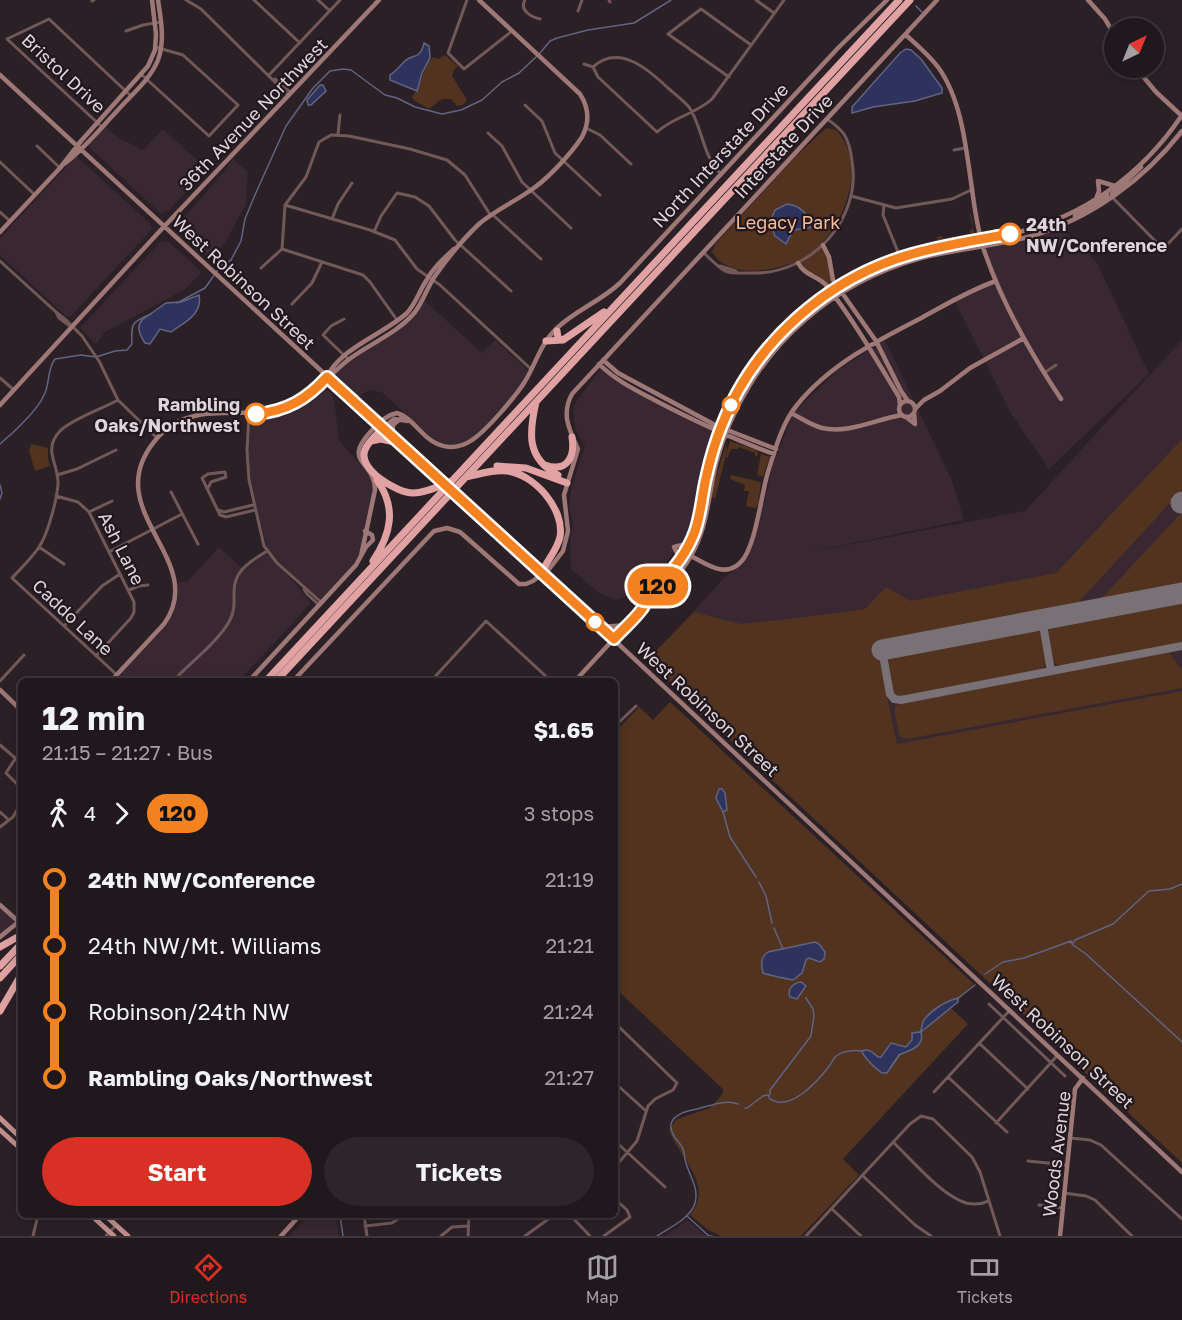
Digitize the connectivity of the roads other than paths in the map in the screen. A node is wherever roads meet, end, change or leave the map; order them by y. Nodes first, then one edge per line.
1 (156, 0) edge
2 (186, 0) edge
3 (254, 0) edge
4 (318, 0) edge
5 (340, 0) edge
6 (379, 0) edge
7 (467, 0) edge
8 (479, 0) edge
9 (525, 0) edge
10 (756, 0) edge
11 (784, 0) edge
12 (899, 0) edge
13 (910, 0) edge
14 (938, 0) edge
15 (1088, 0) edge
16 (580, 1) edge
17 (883, 1) edge
18 (578, 10) dead end
19 (330, 11) junction
20 (774, 13) junction
21 (1104, 18) edge
22 (540, 19) dead end
23 (158, 22) junction
24 (126, 31) dead end
25 (512, 31) junction
26 (906, 35) junction
27 (300, 43) junction
28 (751, 45) junction
29 (158, 48) junction
30 (584, 64) dead end
31 (593, 67) junction
32 (0, 75) edge
33 (269, 75) junction
34 (144, 77) junction
35 (729, 77) junction
36 (1144, 78) edge
37 (128, 94) junction
38 (290, 94) junction
39 (525, 105) dead end
40 (692, 113) junction
41 (340, 115) dead end
42 (1182, 115) edge
43 (827, 118) junction
44 (100, 125) junction
45 (586, 128) junction
46 (1182, 131) edge
47 (488, 133) dead end
48 (338, 134) junction
49 (37, 146) dead end
50 (79, 147) junction
51 (965, 148) junction
52 (954, 150) dead end
53 (1148, 158) junction
54 (562, 160) junction
55 (0, 162) edge
56 (631, 164) dead end
57 (60, 168) junction
58 (721, 174) junction
59 (1098, 181) junction
60 (352, 183) dead end
61 (1116, 186) junction
62 (973, 189) junction
63 (531, 191) junction
64 (1107, 192) junction
65 (35, 195) junction
66 (600, 195) dead end
67 (851, 196) junction
68 (1112, 197) junction
69 (1095, 200) junction
70 (285, 205) junction
71 (884, 206) junction
72 (0, 212) edge
73 (492, 215) junction
74 (332, 219) junction
75 (10, 221) junction
76 (1068, 222) junction
77 (164, 226) junction
78 (571, 228) dead end
79 (1182, 229) edge
80 (0, 232) edge
81 (374, 232) junction
82 (982, 239) junction
83 (460, 244) junction
84 (823, 245) junction
85 (984, 246) junction
86 (282, 249) junction
87 (703, 252) junction
88 (901, 257) junction
89 (541, 260) dead end
90 (0, 261) edge
91 (322, 262) junction
92 (798, 263) junction
93 (261, 268) dead end
94 (430, 279) junction
95 (996, 280) junction
96 (837, 287) junction
97 (511, 291) dead end
98 (831, 292) junction
99 (841, 293) junction
100 (834, 297) junction
101 (620, 300) junction
102 (292, 304) dead end
103 (344, 319) dead end
104 (567, 320) junction
105 (398, 323) junction
106 (72, 327) junction
107 (557, 331) junction
108 (1024, 338) junction
109 (563, 340) junction
110 (546, 341) junction
111 (876, 341) junction
112 (868, 346) junction
113 (347, 358) junction
114 (601, 362) junction
115 (1056, 365) dead end
116 (531, 369) junction
117 (1044, 373) junction
118 (327, 377) junction
119 (0, 378) edge
120 (14, 390) junction
121 (1061, 399) dead end
122 (118, 400) junction
123 (924, 400) junction
124 (910, 401) junction
125 (536, 402) junction
126 (0, 405) edge
127 (899, 406) junction
128 (915, 410) junction
129 (791, 413) junction
130 (249, 414) junction
131 (904, 416) junction
132 (889, 417) junction
133 (401, 419) junction
134 (408, 421) junction
135 (381, 426) junction
136 (720, 430) junction
137 (726, 433) junction
138 (392, 437) junction
139 (572, 437) junction
140 (157, 438) junction
141 (371, 441) junction
142 (399, 443) junction
143 (116, 450) dead end
144 (775, 452) junction
145 (542, 464) junction
146 (369, 472) junction
147 (57, 475) junction
148 (466, 477) junction
149 (568, 481) junction
150 (451, 482) junction
151 (208, 488) junction
152 (171, 492) dead end
153 (56, 496) junction
154 (112, 501) dead end
155 (254, 505) junction
156 (218, 510) junction
157 (255, 510) junction
158 (88, 512) junction
159 (182, 514) junction
160 (698, 522) junction
161 (152, 529) junction
162 (365, 531) junction
163 (690, 543) junction
164 (198, 544) dead end
165 (39, 547) junction
166 (674, 547) junction
167 (695, 548) junction
168 (267, 551) junction
169 (109, 552) junction
170 (685, 552) junction
171 (361, 556) junction
172 (691, 556) junction
173 (701, 561) junction
174 (64, 564) dead end
175 (678, 564) junction
176 (685, 566) junction
177 (541, 573) junction
178 (120, 574) junction
179 (358, 582) junction
180 (148, 585) dead end
181 (667, 587) junction
182 (129, 590) junction
183 (320, 604) junction
184 (644, 608) junction
185 (627, 625) junction
186 (64, 626) junction
187 (601, 627) junction
188 (614, 639) junction
189 (24, 655) dead end
190 (96, 656) junction
191 (117, 675) junction
192 (114, 678) edge
193 (178, 678) edge
194 (252, 678) edge
195 (269, 678) edge
196 (279, 678) edge
197 (296, 678) edge
198 (434, 678) edge
199 (547, 678) edge
200 (578, 678) edge
201 (0, 681) edge
202 (0, 690) edge
203 (636, 706) dead end
204 (18, 707) edge
205 (618, 723) edge
206 (0, 745) edge
207 (15, 759) junction
208 (18, 761) edge
209 (18, 785) edge
210 (18, 807) edge
211 (0, 812) edge
212 (9, 820) junction
213 (0, 827) edge
214 (0, 905) edge
215 (18, 919) edge
216 (18, 923) edge
217 (18, 937) edge
218 (0, 938) edge
219 (0, 947) edge
220 (18, 947) edge
221 (18, 958) edge
222 (0, 966) edge
223 (0, 978) edge
224 (18, 980) edge
225 (989, 1004) dead end
226 (1010, 1010) junction
227 (0, 1011) edge
228 (1003, 1018) junction
229 (618, 1026) edge
230 (979, 1043) junction
231 (1059, 1055) junction
232 (1051, 1063) junction
233 (1065, 1076) dead end
234 (948, 1077) junction
235 (1083, 1078) junction
236 (618, 1086) edge
237 (1028, 1089) junction
238 (934, 1092) dead end
239 (646, 1111) junction
240 (0, 1118) edge
241 (1059, 1120) dead end
242 (1072, 1121) junction
243 (996, 1123) junction
244 (0, 1130) edge
245 (1007, 1132) dead end
246 (18, 1135) edge
247 (1070, 1138) junction
248 (893, 1143) junction
249 (618, 1144) edge
250 (18, 1146) edge
251 (628, 1153) junction
252 (1029, 1161) dead end
253 (618, 1164) edge
254 (1067, 1165) junction
255 (1182, 1172) edge
256 (863, 1176) junction
257 (665, 1187) dead end
258 (1065, 1193) junction
259 (989, 1201) junction
260 (618, 1202) edge
261 (1039, 1205) dead end
262 (1063, 1208) junction
263 (832, 1209) junction
264 (37, 1218) edge
265 (94, 1218) edge
266 (108, 1218) edge
267 (297, 1218) edge
268 (364, 1218) edge
269 (400, 1218) edge
270 (468, 1218) edge
271 (550, 1218) edge
272 (573, 1218) edge
273 (1182, 1219) edge
274 (116, 1225) junction
275 (365, 1226) junction
276 (468, 1226) junction
277 (110, 1235) edge
278 (33, 1236) edge
279 (128, 1236) edge
280 (281, 1236) edge
281 (367, 1236) edge
282 (441, 1236) edge
283 (468, 1236) edge
284 (525, 1236) edge
285 (590, 1236) edge
286 (604, 1236) edge
287 (806, 1236) edge
288 (861, 1236) edge
289 (931, 1236) edge
290 (1000, 1236) edge
291 (1060, 1236) edge
292 (1132, 1236) edge

1 - 23 main road
2 - 33 street
3 - 27 street
4 - 19 street
5 - 19 street
6 - 38 main road, 36th Avenue Northwest
7 - 25 street
8 - 25 main road
9 - 22 street
10 - 20 street
11 - 20 street
12 - 101 highway
13 - 125 highway
14 - 26 main road, Interstate Drive
15 - 21 main road
16 - 18 street
17 - 58 main road, North Interstate Drive
19 - 27 street
20 - 28 street
23 - 24 street
23 - 29 main road
25 - 45 main road
26 - 43 main road, Interstate Drive
26 - 51 main road
27 - 33 street
28 - 35 street
28 - 35 street
29 - 34 main road
29 - 34 street
30 - 31 street
31 - 40 street
31 - 40 street
32 - 50 main road, West Robinson Street
33 - 38 street
34 - 37 main road
35 - 40 street
36 - 42 main road
37 - 44 main road
37 - 44 street, Bristol Drive
38 - 77 main road, 36th Avenue Northwest
39 - 54 street
40 - 58 street
41 - 48 street
42 - 53 main road
43 - 67 street
43 - 87 main road, Interstate Drive
44 - 50 main road
45 - 54 main road
45 - 56 street
46 - 68 main road
47 - 63 street
48 - 70 street
48 - 73 street
49 - 57 street
50 - 57 main road
50 - 77 main road, West Robinson Street
51 - 52 street
51 - 62 main road
53 - 61 main road
53 - 68 main road
54 - 63 main road
54 - 66 street
55 - 65 street
57 - 65 main road
58 - 104 main road, North Interstate Drive
59 - 61 main road
59 - 64 main road
59 - 69 main road
60 - 74 street
61 - 64 main road
62 - 71 street
62 - 82 main road
63 - 73 main road
63 - 78 street
64 - 69 main road
64 - 76 main road
65 - 75 main road
67 - 71 street
67 - 84 street
68 - 76 main road
68 - 79 street
69 - 82 main road
70 - 74 street
70 - 86 street
71 - 88 street
72 - 75 street
73 - 83 main road
73 - 89 street
74 - 81 street
75 - 80 main road
76 - 85 main road
77 - 106 main road, 36th Avenue Northwest
77 - 118 main road, West Robinson Street
81 - 83 street
81 - 94 street
82 - 85 main road
82 - 88 main road
83 - 94 main road
83 - 97 street
84 - 92 street
84 - 96 main road
85 - 95 main road
85 - 99 main road
86 - 91 street
86 - 93 street
87 - 92 street
87 - 114 main road, Interstate Drive
88 - 96 main road
90 - 106 street
91 - 102 street
91 - 105 street
92 - 98 main road
94 - 105 main road
94 - 116 street
95 - 108 main road
95 - 111 main road
96 - 98 main road
96 - 99 main road
98 - 100 main road
98 - 136 main road
99 - 100 main road
99 - 111 main road
100 - 112 main road
100 - 137 main road
101 - 109 highway
101 - 150 highway
103 - 113 street
104 - 107 main road, North Interstate Drive
104 - 110 main road, North Interstate Drive
105 - 113 main road
106 - 120 main road, 36th Avenue Northwest
106 - 122 street
107 - 109 highway
107 - 110 main road, North Interstate Drive
108 - 117 main road
108 - 123 main road
109 - 110 highway
110 - 116 main road, North Interstate Drive
111 - 112 main road
111 - 124 main road
112 - 127 main road
112 - 129 main road
113 - 118 main road
114 - 136 main road
114 - 139 main road
115 - 117 street
116 - 134 main road, North Interstate Drive
117 - 121 main road
118 - 130 main road
118 - 135 main road, West Robinson Street
119 - 120 street
120 - 126 main road, 36th Avenue Northwest
122 - 140 street
122 - 147 street
123 - 124 main road
123 - 128 main road
124 - 127 main road
124 - 128 main road
125 - 145 highway
125 - 148 highway
127 - 131 main road
127 - 132 main road
128 - 131 main road
128 - 131 main road
129 - 132 main road
129 - 144 main road
130 - 140 main road
130 - 155 street
131 - 132 main road
133 - 134 main road, North Interstate Drive
133 - 135 main road
133 - 138 main road
134 - 135 main road
135 - 138 main road, West Robinson Street
135 - 141 highway
135 - 146 main road
136 - 137 main road
136 - 160 main road
137 - 144 main road
137 - 167 main road
138 - 142 main road, West Robinson Street
139 - 145 highway
139 - 149 main road
140 - 161 main road
141 - 142 highway
141 - 150 highway
142 - 177 main road, West Robinson Street, bridge
143 - 147 street
144 - 173 main road
145 - 149 highway
146 - 162 main road
146 - 179 highway
147 - 153 street
148 - 149 highway
148 - 177 highway
148 - 196 highway
149 - 177 main road
150 - 179 highway
151 - 151 street
151 - 156 street
152 - 159 street
153 - 158 street, Ash Lane
153 - 165 street
154 - 158 street
155 - 156 street
155 - 157 street
156 - 157 street
157 - 168 street
158 - 169 street, Ash Lane
159 - 161 street
159 - 164 street
160 - 163 main road
160 - 172 main road
161 - 169 street
161 - 191 main road
162 - 171 main road
162 - 171 main road
163 - 166 main road
163 - 170 main road
165 - 174 street
165 - 186 street, Caddo Lane
166 - 170 main road
166 - 175 main road
167 - 172 main road
167 - 173 main road
168 - 183 street
168 - 193 street
169 - 178 street, Ash Lane
170 - 175 main road
170 - 181 main road
171 - 183 main road
172 - 173 main road
172 - 176 main road
173 - 176 main road
175 - 184 main road
176 - 181 main road
177 - 187 main road, West Robinson Street
177 - 197 main road
178 - 182 street, Ash Lane
178 - 186 street
179 - 195 highway
180 - 182 street
181 - 184 main road
182 - 190 street, Ash Lane
183 - 194 main road
184 - 185 main road
185 - 187 main road
185 - 188 main road
186 - 190 street, Caddo Lane
187 - 188 main road, West Robinson Street
188 - 200 main road
188 - 226 main road, West Robinson Street
189 - 201 street
190 - 191 street, Caddo Lane
191 - 192 main road
198 - 199 street
202 - 204 main road
203 - 205 street
206 - 207 street
207 - 208 street
207 - 209 street
210 - 212 street
211 - 212 street
212 - 213 street
214 - 215 main road
216 - 218 main road
217 - 219 highway
220 - 222 highway
221 - 223 highway
224 - 227 highway
225 - 228 street
226 - 228 street
226 - 231 main road, West Robinson Street
228 - 230 street
228 - 232 street
229 - 239 street
230 - 234 street
230 - 237 street
231 - 232 street
231 - 235 main road, West Robinson Street
232 - 233 street
232 - 237 street
234 - 238 street
234 - 243 street
235 - 242 main road, Woods Avenue
235 - 255 main road, West Robinson Street
236 - 239 street
237 - 243 street
239 - 251 street
240 - 246 main road
241 - 242 street
242 - 247 main road, Woods Avenue
243 - 245 street
244 - 250 main road
247 - 254 main road, Woods Avenue
247 - 273 street
248 - 256 street
248 - 259 street
248 - 259 street
249 - 251 street
251 - 253 street
251 - 257 street
252 - 254 street
254 - 258 main road, Woods Avenue
256 - 263 street
256 - 289 street
258 - 262 main road, Woods Avenue
258 - 292 street
259 - 290 street
260 - 286 street
261 - 262 street
262 - 291 main road, Woods Avenue
263 - 287 street
263 - 288 street
264 - 278 street
265 - 277 main road
266 - 274 main road
267 - 280 main road
268 - 275 street
269 - 275 street
270 - 276 street
271 - 284 street
272 - 285 street
274 - 277 street
274 - 279 main road
275 - 281 street
276 - 282 street
276 - 283 street

